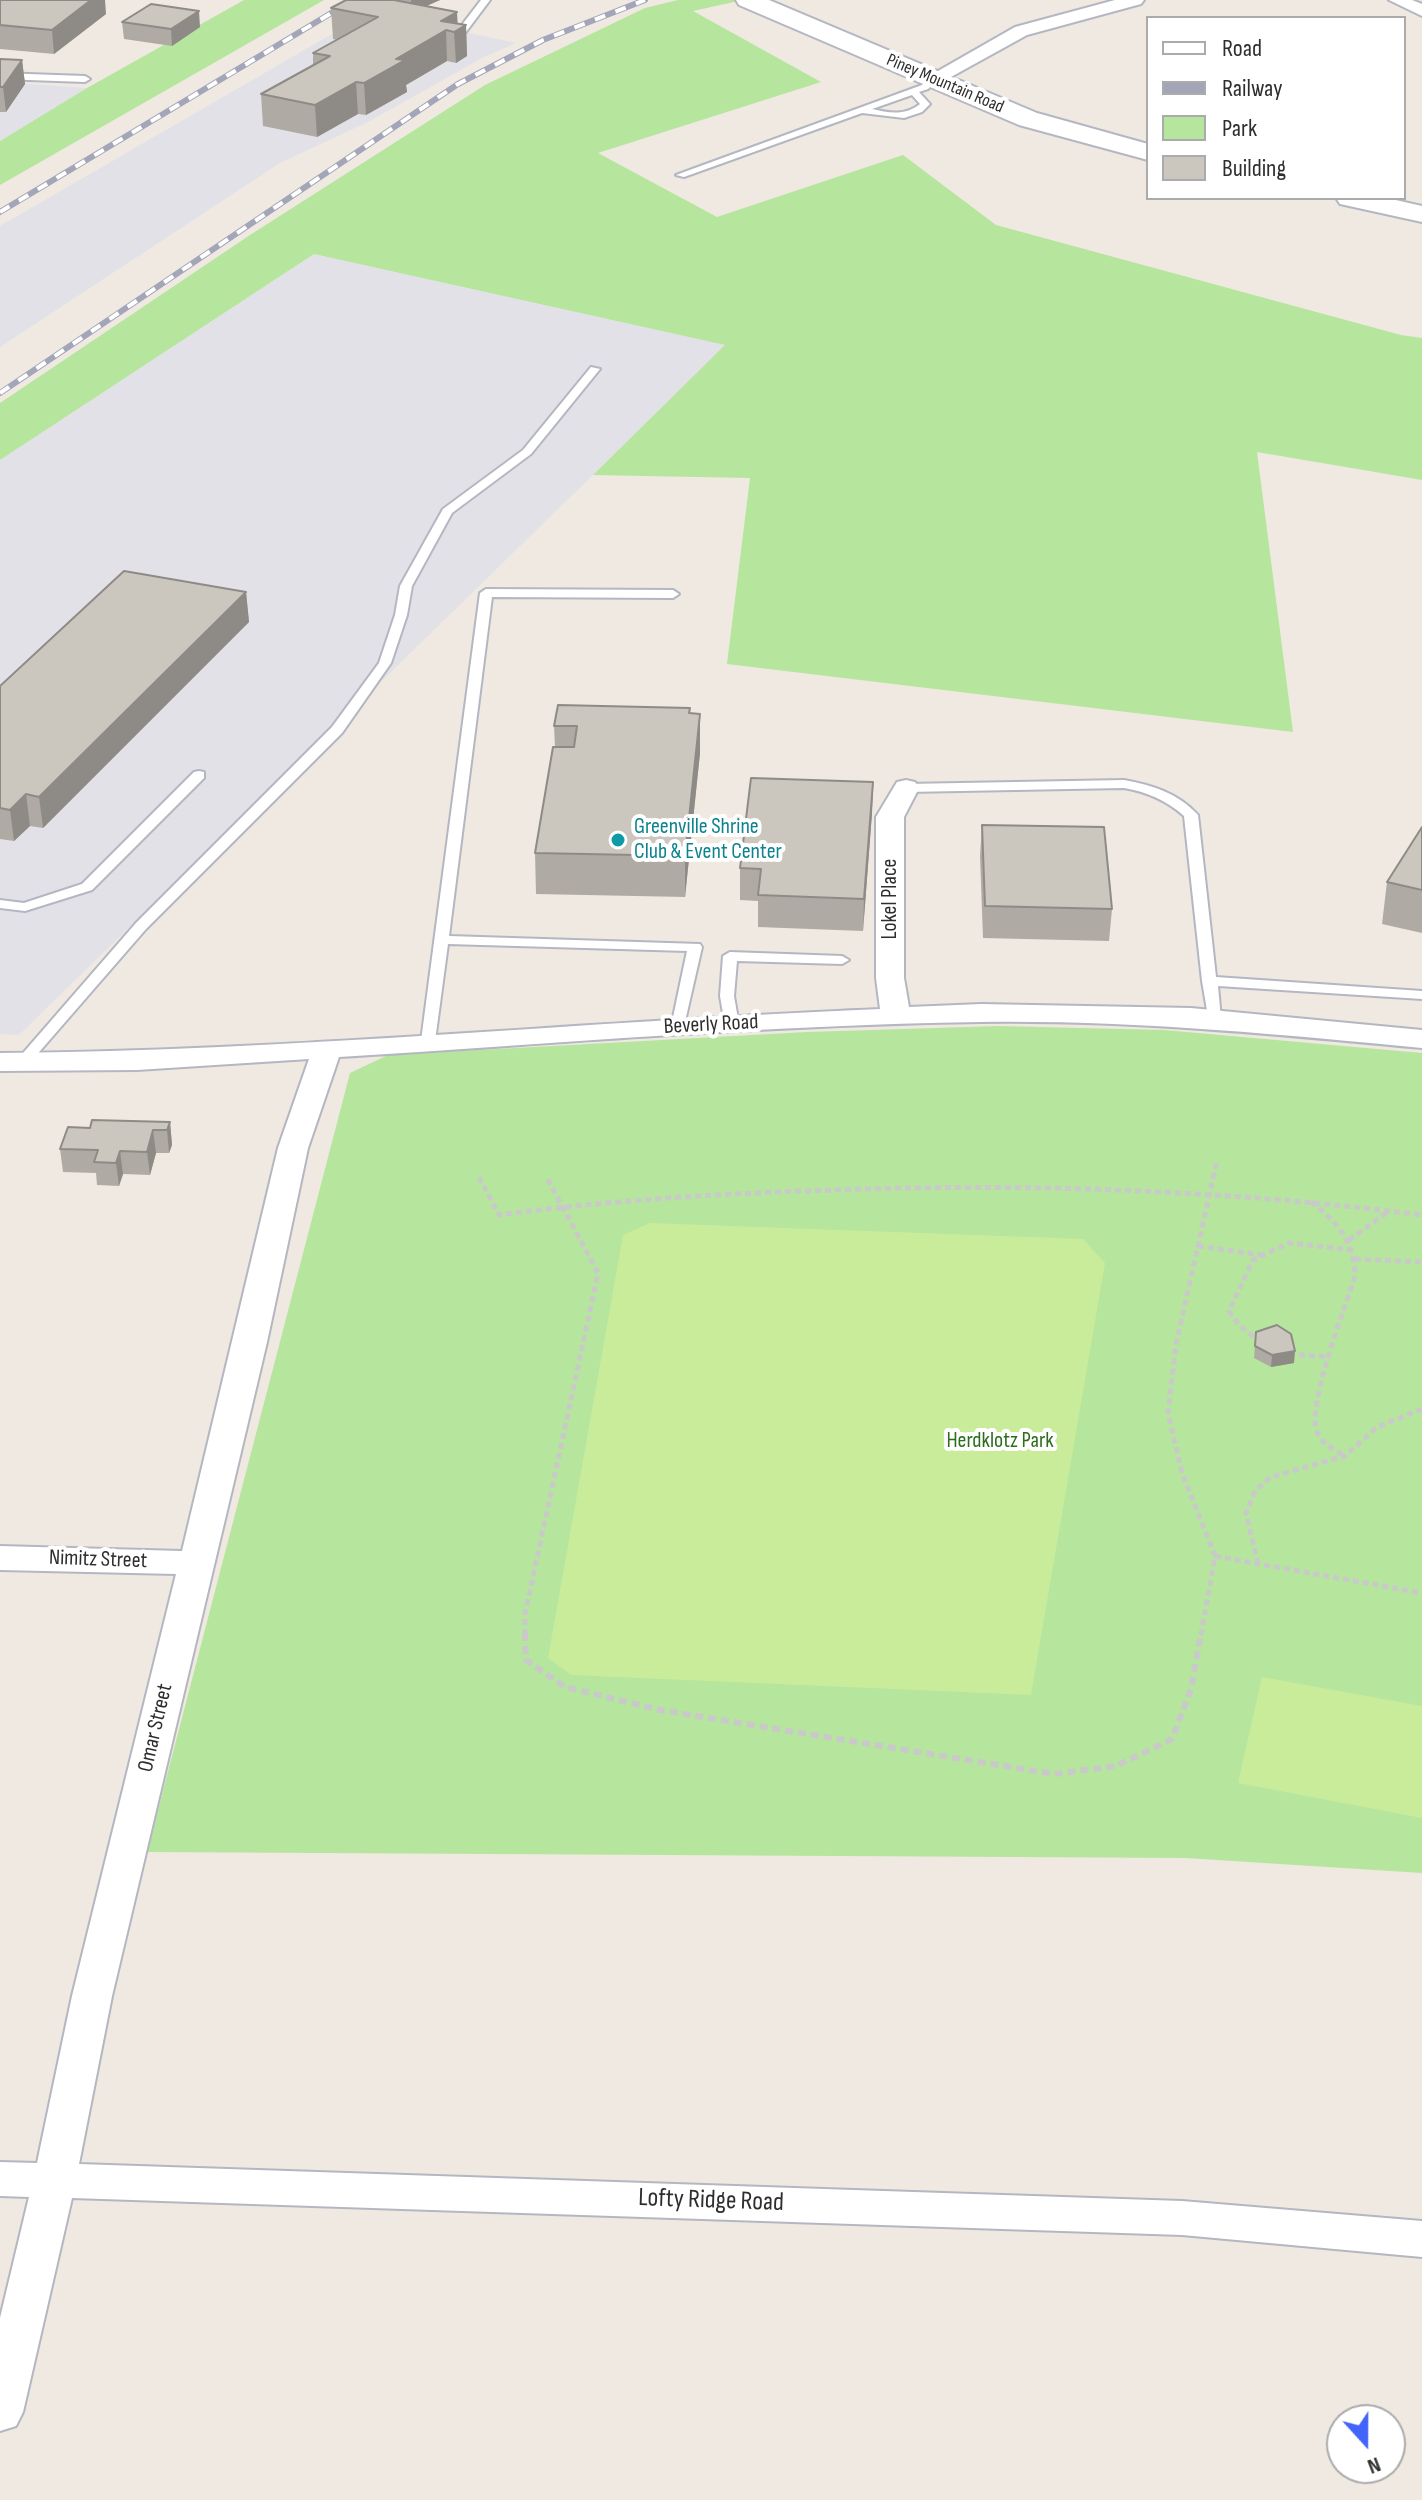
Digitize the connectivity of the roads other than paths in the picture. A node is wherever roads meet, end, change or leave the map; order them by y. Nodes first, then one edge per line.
1 (486, 0) edge
2 (748, 0) edge
3 (1135, 0) edge
4 (1398, 0) edge
5 (1422, 11) edge
6 (463, 30) edge
7 (0, 76) edge
8 (85, 79) dead end
9 (923, 85) junction
10 (862, 110) junction
11 (1146, 151) edge
12 (681, 175) dead end
13 (1359, 200) edge
14 (1422, 214) edge
15 (595, 369) dead end
16 (673, 594) dead end
17 (199, 775) dead end
18 (906, 788) joint
19 (0, 904) edge
20 (441, 940) junction
21 (842, 960) dead end
22 (1209, 981) junction
23 (1422, 995) edge
24 (895, 1015) junction
25 (1214, 1019) junction
26 (732, 1025) junction
27 (678, 1027) junction
28 (1422, 1039) edge
29 (428, 1041) junction
30 (327, 1049) junction
31 (11, 1062) edge
32 (0, 1558) edge
33 (195, 1563) junction
34 (0, 2179) edge
35 (54, 2182) junction
36 (1422, 2239) edge
37 (0, 2412) edge

1 - 6 lane
2 - 9 street, Piney Mountain Road
3 - 9 street
4 - 5 street
7 - 8 lane
9 - 10 lane
9 - 10 lane
9 - 11 street, Piney Mountain Road
10 - 12 lane
13 - 14 street
15 - 31 lane
16 - 20 lane
17 - 19 lane
18 - 22 lane
18 - 24 street, Lokel Place
20 - 27 lane
20 - 29 lane
21 - 26 lane
22 - 23 lane
22 - 25 lane
24 - 25 street, Beverly Road
24 - 26 street, Beverly Road
25 - 28 street, Beverly Road
26 - 27 street, Beverly Road
27 - 29 street, Beverly Road
29 - 30 street, Beverly Road
30 - 31 street, Beverly Road
30 - 33 street, Omar Street
32 - 33 street, Nimitz Street
33 - 35 street, Omar Street
34 - 35 street, Lofty Ridge Road
35 - 36 street, Lofty Ridge Road
35 - 37 street, Omar Street

